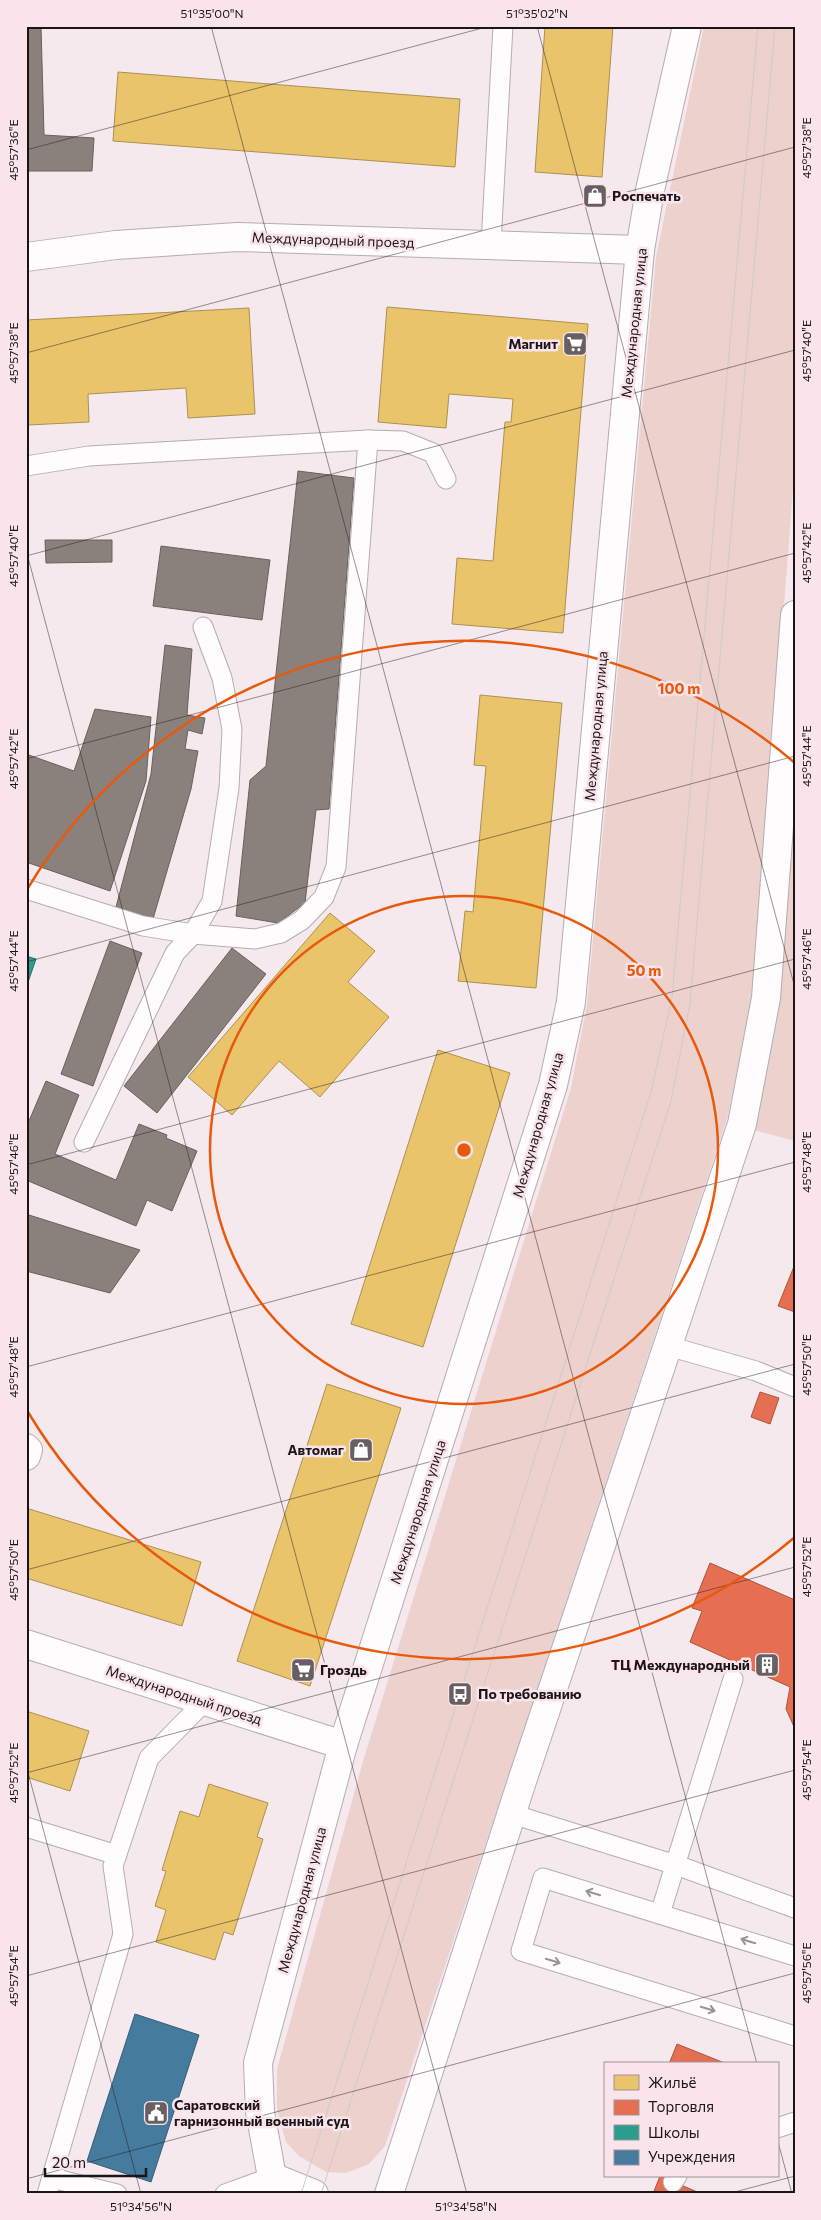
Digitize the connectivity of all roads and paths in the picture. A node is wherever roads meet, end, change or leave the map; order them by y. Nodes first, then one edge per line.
1 (502, 26) edge
2 (687, 26) edge
3 (491, 244) junction
4 (640, 250) junction
5 (26, 257) edge
6 (368, 440) junction
7 (26, 466) edge
8 (446, 479) dead end
9 (795, 615) edge
10 (203, 627) dead end
11 (26, 889) edge
12 (193, 934) junction
13 (84, 1142) dead end
14 (668, 1346) junction
15 (795, 1387) edge
16 (26, 1448) edge
17 (26, 1456) edge
18 (26, 1644) edge
19 (733, 1680) dead end
20 (204, 1702) junction
21 (342, 1746) junction
22 (512, 1814) junction
23 (26, 1827) edge
24 (117, 1855) junction
25 (676, 1865) junction
26 (795, 1908) edge
27 (660, 1914) junction
28 (795, 1956) edge
29 (795, 2036) edge
30 (795, 2122) edge
31 (778, 2128) edge
32 (269, 2185) edge
33 (50, 2186) edge
34 (117, 2194) edge
35 (225, 2194) edge
36 (314, 2194) edge
37 (389, 2194) edge

1 - 3 lane
2 - 4 street, Международная улица
3 - 4 street, Международный проезд
3 - 5 street, Международный проезд
4 - 21 street, Международная улица
6 - 7 lane
6 - 8 lane
6 - 12 lane
9 - 14 street
10 - 12 lane
11 - 12 lane
12 - 13 lane
14 - 15 lane
14 - 22 street
16 - 17 street
18 - 20 street, Международный проезд
19 - 25 lane
20 - 21 street, Международный проезд
20 - 24 lane
21 - 32 street, Международная улица
22 - 25 lane
22 - 37 street
23 - 24 lane
24 - 33 lane
25 - 26 lane
25 - 27 lane
28 -> 27 lane
27 -> 29 lane
30 - 31 lane
32 - 35 lane
32 - 36 street
33 - 34 lane

